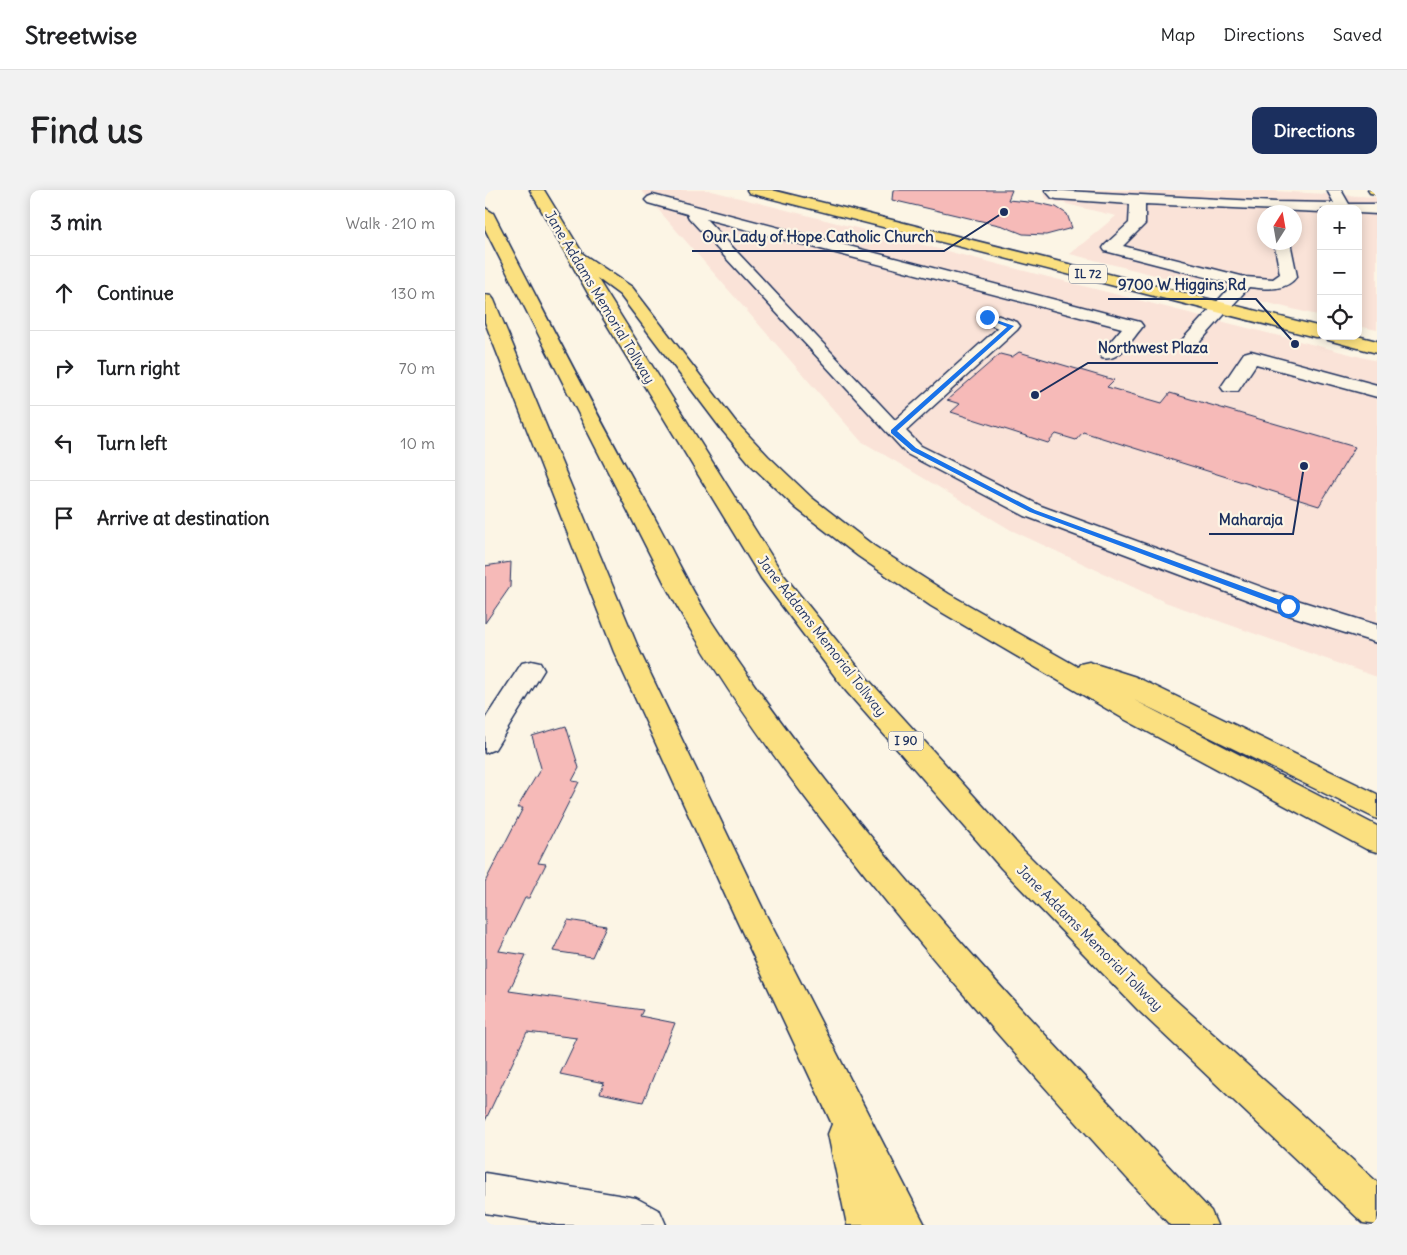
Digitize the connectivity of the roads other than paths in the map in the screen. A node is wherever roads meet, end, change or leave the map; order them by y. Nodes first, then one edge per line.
1 (537, 190) edge
2 (754, 190) edge
3 (1052, 190) edge
4 (1334, 190) edge
5 (1138, 199) junction
6 (653, 200) dead end
7 (1342, 205) edge
8 (1257, 208) edge
9 (1302, 209) edge
10 (1317, 209) edge
11 (1362, 209) edge
12 (1377, 209) edge
13 (697, 211) junction
14 (485, 213) edge
15 (1284, 250) edge
16 (575, 255) junction
17 (1245, 282) junction
18 (485, 300) edge
19 (1221, 307) junction
20 (987, 317) dead end
21 (1317, 331) edge
22 (1191, 340) dead end
23 (1350, 340) edge
24 (1377, 347) edge
25 (1109, 354) dead end
26 (1231, 387) dead end
27 (1377, 391) edge
28 (894, 431) junction
29 (1377, 634) edge
30 (1011, 641) junction
31 (531, 670) dead end
32 (485, 742) edge
33 (1377, 807) edge
34 (1377, 840) edge
35 (838, 1096) junction
36 (485, 1193) edge
37 (1377, 1209) edge
38 (641, 1222) edge
39 (867, 1225) edge
40 (905, 1225) edge
41 (1197, 1225) edge

1 - 16 main road, Jane Addams Memorial Tollway / I 90
2 - 19 main road, IL 72
3 - 5 street
4 - 7 street
5 - 8 street
5 - 17 street
6 - 13 street
9 - 10 street
11 - 12 street
13 - 25 street
13 - 28 street
14 - 41 main road
15 - 17 street
16 - 30 main road
16 - 37 main road, Jane Addams Memorial Tollway / I 90
17 - 19 street
18 - 35 main road
19 - 21 main road, IL 72
19 - 22 street
20 - 28 street
23 - 24 main road
26 - 27 street
28 - 29 street
30 - 33 main road
30 - 34 main road
31 - 32 street
35 - 39 main road
35 - 40 main road
36 - 38 street

